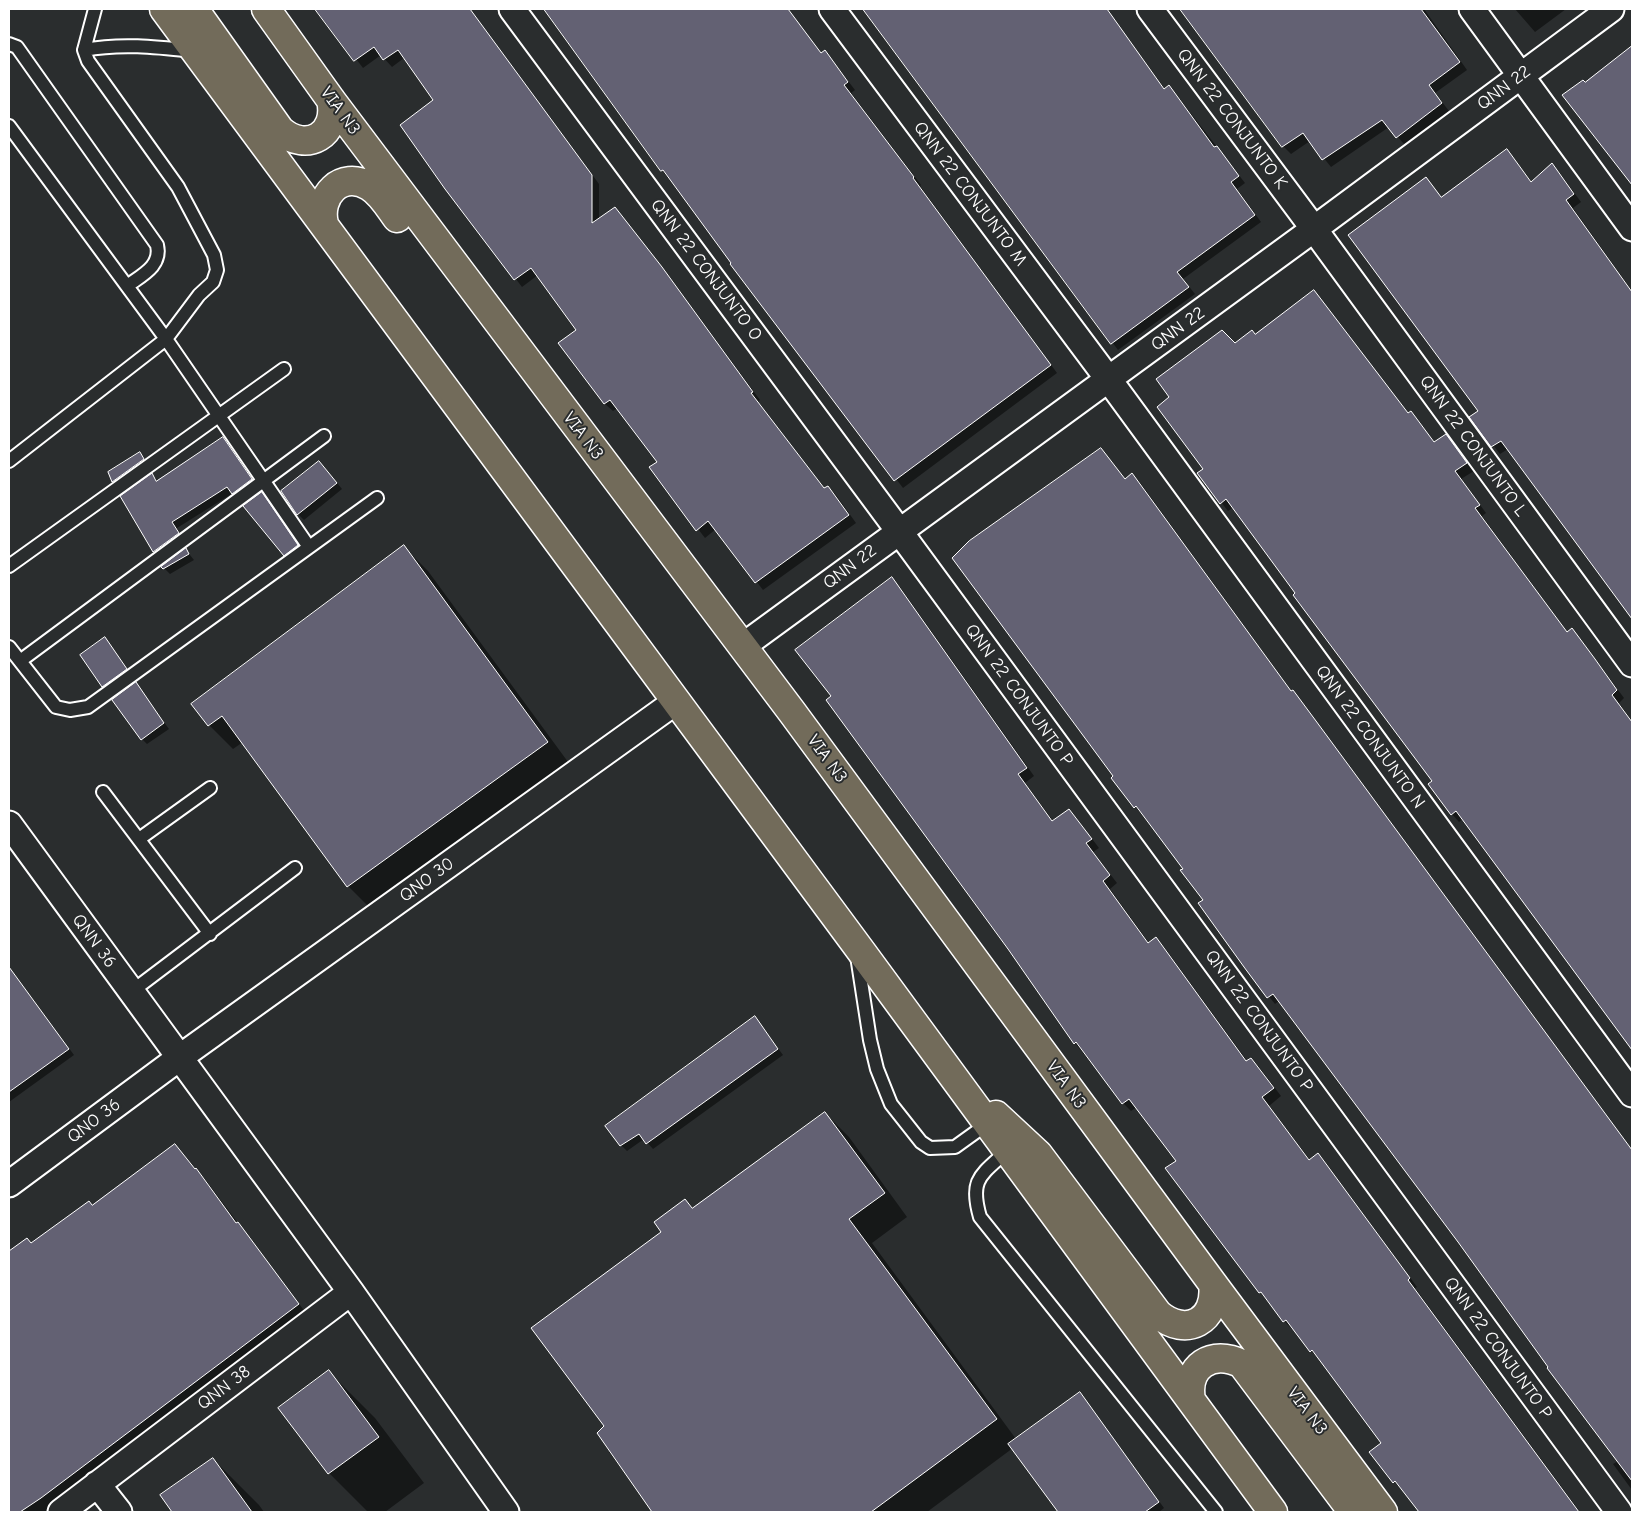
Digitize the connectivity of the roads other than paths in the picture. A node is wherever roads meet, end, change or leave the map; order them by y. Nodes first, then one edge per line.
1 (95, 9) edge
2 (164, 9) edge
3 (194, 9) edge
4 (266, 9) edge
5 (512, 9) edge
6 (832, 9) edge
7 (1150, 9) edge
8 (1472, 9) edge
9 (1611, 9) edge
10 (9, 44) edge
11 (84, 50) junction
12 (195, 51) junction
13 (1522, 75) junction
14 (331, 100) junction
15 (9, 126) edge
16 (324, 224) junction
17 (1632, 228) edge
18 (1314, 229) junction
19 (127, 286) junction
20 (166, 339) junction
21 (284, 368) dead end
22 (1108, 380) junction
23 (218, 415) junction
24 (324, 436) dead end
25 (9, 461) edge
26 (263, 480) junction
27 (617, 481) junction
28 (377, 498) dead end
29 (899, 530) junction
30 (310, 547) junction
31 (9, 566) edge
32 (743, 646) junction
33 (9, 647) edge
34 (20, 661) junction
35 (1632, 664) edge
36 (675, 702) junction
37 (210, 788) dead end
38 (104, 792) dead end
39 (9, 824) edge
40 (139, 839) junction
41 (296, 868) dead end
42 (210, 934) junction
43 (855, 944) junction
44 (131, 992) junction
45 (179, 1058) junction
46 (953, 1075) junction
47 (1632, 1094) edge
48 (987, 1124) junction
49 (1007, 1151) junction
50 (9, 1184) edge
51 (1212, 1284) junction
52 (351, 1292) junction
53 (1191, 1400) junction
54 (97, 1484) junction
55 (61, 1512) edge
56 (119, 1512) edge
57 (506, 1512) edge
58 (1216, 1512) edge
59 (1273, 1512) edge
60 (1353, 1512) edge
61 (1383, 1512) edge
62 (1619, 1512) edge

1 - 11 lane
2 - 12 main road
3 - 14 main road
4 - 14 main road, VIA N3
5 - 29 street, QNN 22 CONJUNTO O
6 - 22 street, QNN 22 CONJUNTO M
7 - 18 street, QNN 22 CONJUNTO K
8 - 13 street
9 - 13 street, QNN 22
10 - 19 lane
11 - 12 lane
11 - 20 lane
12 - 16 main road
13 - 17 street
13 - 18 street, QNN 22
14 - 27 main road, VIA N3
15 - 19 lane
16 - 27 main road
16 - 36 main road
18 - 22 street, QNN 22
18 - 35 street, QNN 22 CONJUNTO L
19 - 20 lane
20 - 23 lane
20 - 25 lane
21 - 23 lane
22 - 29 street, QNN 22
22 - 47 street, QNN 22 CONJUNTO N
23 - 26 lane
23 - 31 lane
24 - 26 lane
26 - 30 lane
26 - 34 lane
27 - 32 main road, VIA N3
28 - 30 lane
29 - 32 street, QNN 22
29 - 62 street, QNN 22 CONJUNTO P
30 - 34 lane
32 - 51 main road, VIA N3
33 - 34 lane
36 - 43 main road
36 - 45 street, QNO 30
37 - 40 lane
38 - 40 lane
39 - 44 street, QNN 36
40 - 42 lane
41 - 42 lane
42 - 44 lane
43 - 46 main road
43 - 48 lane
44 - 45 street, QNN 36
45 - 50 street, QNO 36
45 - 52 street
46 - 48 main road
46 - 51 main road
48 - 49 main road
49 - 53 main road
49 - 58 lane
51 - 61 main road, VIA N3
52 - 54 street, QNN 38
52 - 57 street
53 - 59 main road
53 - 60 main road
54 - 55 street, QNN 38
54 - 56 street

